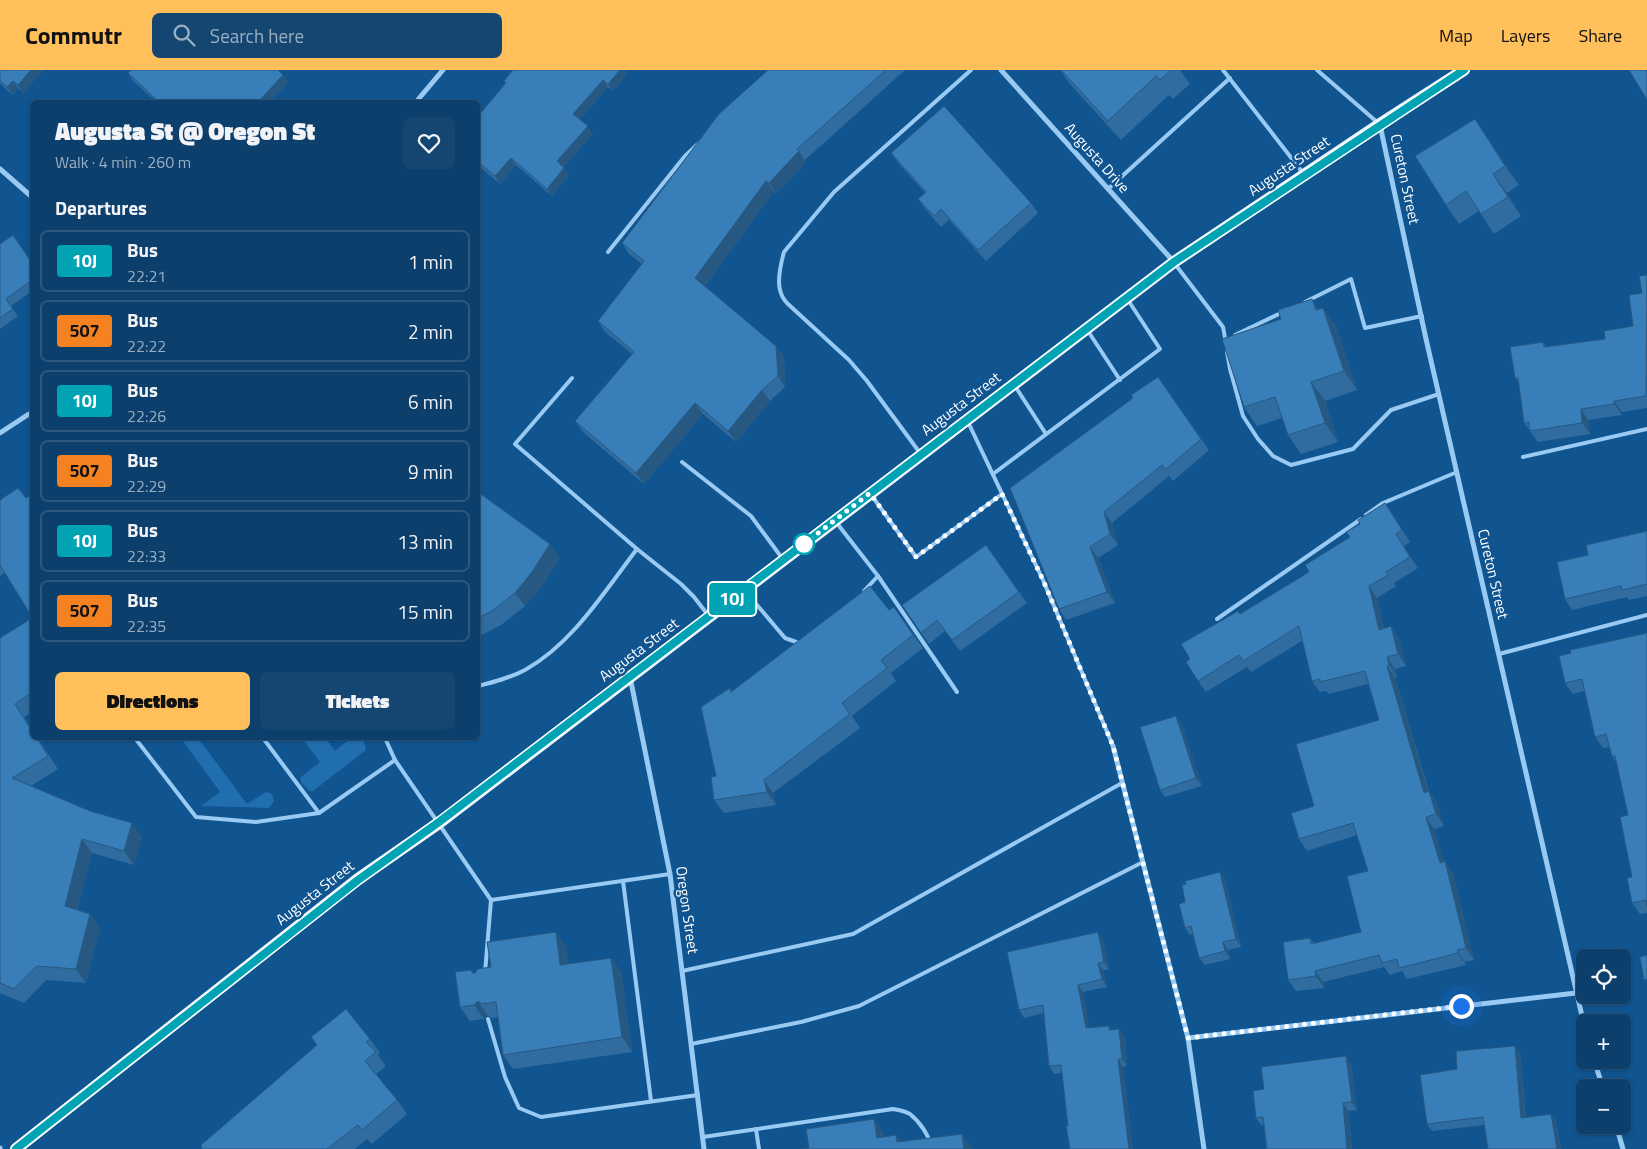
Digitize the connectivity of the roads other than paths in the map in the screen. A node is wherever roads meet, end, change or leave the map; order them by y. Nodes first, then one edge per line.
1 (443, 70) edge
2 (971, 70) edge
3 (1001, 70) edge
4 (1223, 70) edge
5 (1464, 70) edge
6 (1319, 71) edge
7 (1230, 78) junction
8 (418, 100) edge
9 (1380, 124) junction
10 (705, 136) edge
11 (0, 169) edge
12 (1305, 175) junction
13 (1108, 189) junction
14 (30, 195) edge
15 (608, 252) dead end
16 (1174, 262) junction
17 (1127, 298) junction
18 (1297, 305) edge
19 (1288, 310) edge
20 (1422, 316) junction
21 (1087, 329) junction
22 (1225, 340) junction
23 (572, 378) dead end
24 (1120, 380) junction
25 (1014, 384) junction
26 (1439, 394) junction
27 (30, 413) edge
28 (967, 420) junction
29 (1647, 429) edge
30 (0, 433) edge
31 (1046, 434) junction
32 (922, 455) junction
33 (1523, 457) dead end
34 (682, 462) dead end
35 (1457, 472) junction
36 (993, 474) junction
37 (870, 493) junction
38 (1002, 494) junction
39 (835, 520) junction
40 (637, 549) junction
41 (783, 560) junction
42 (878, 576) junction
43 (744, 590) junction
44 (858, 598) edge
45 (1647, 615) edge
46 (709, 617) junction
47 (1217, 619) dead end
48 (806, 646) edge
49 (1498, 654) junction
50 (630, 677) junction
51 (480, 685) edge
52 (957, 692) dead end
53 (137, 740) edge
54 (264, 740) edge
55 (385, 740) edge
56 (1113, 746) joint
57 (395, 760) junction
58 (1122, 783) junction
59 (319, 813) junction
60 (439, 822) junction
61 (1143, 862) junction
62 (670, 874) junction
63 (623, 881) junction
64 (491, 900) junction
65 (682, 971) junction
66 (485, 974) edge
67 (1576, 993) joint
68 (488, 1019) edge
69 (1188, 1038) junction
70 (691, 1044) junction
71 (698, 1095) junction
72 (651, 1101) junction
73 (756, 1129) junction
74 (1619, 1134) edge
75 (703, 1137) junction
76 (16, 1149) edge
77 (704, 1149) edge
78 (759, 1149) edge
79 (931, 1149) edge
80 (1204, 1149) edge
81 (1624, 1149) edge

1 - 8 street
2 - 32 lane
3 - 13 street, Augusta Drive
4 - 7 lane
5 - 9 main road, Augusta Street
6 - 9 lane
7 - 12 lane
7 - 13 lane
9 - 12 main road, Augusta Street
9 - 20 street, Cureton Street
10 - 15 lane
11 - 14 street
12 - 16 main road, Augusta Street
13 - 16 street, Augusta Drive
16 - 17 main road, Augusta Street
16 - 22 lane
17 - 21 main road, Augusta Street
17 - 24 lane
18 - 20 lane
19 - 22 lane
20 - 26 street, Cureton Street
21 - 24 lane
21 - 25 main road, Augusta Street
22 - 26 lane
23 - 40 lane
24 - 31 lane
25 - 28 main road, Augusta Street
25 - 31 lane
26 - 35 street, Cureton Street
27 - 30 street
28 - 32 main road, Augusta Street
28 - 36 lane
29 - 33 lane
31 - 36 lane
32 - 37 main road, Augusta Street
34 - 41 lane
35 - 47 lane
35 - 49 street, Cureton Street
36 - 38 lane
37 - 38 lane
37 - 39 main road, Augusta Street
38 - 56 lane
39 - 41 main road, Augusta Street
39 - 42 lane
40 - 46 lane
40 - 51 lane
41 - 43 main road, Augusta Street
42 - 44 lane
42 - 52 lane
43 - 46 main road, Augusta Street
43 - 48 lane
45 - 49 lane
46 - 50 main road, Augusta Street
49 - 67 street, Cureton Street
50 - 60 main road, Augusta Street
50 - 62 street, Oregon Street
53 - 59 lane
54 - 59 lane
55 - 57 lane
56 - 58 street
57 - 59 lane
57 - 60 lane
58 - 61 street
58 - 65 lane
60 - 64 lane
60 - 76 main road, Augusta Street
61 - 69 street
61 - 70 lane
62 - 63 lane
62 - 65 street, Oregon Street
63 - 64 lane
63 - 72 lane
64 - 66 lane
65 - 70 street, Oregon Street
67 - 69 street
68 - 72 lane
69 - 80 street
70 - 71 street, Oregon Street
71 - 72 lane
71 - 75 street, Oregon Street
73 - 75 lane
73 - 78 lane
73 - 79 lane
74 - 81 street
75 - 77 street, Oregon Street

